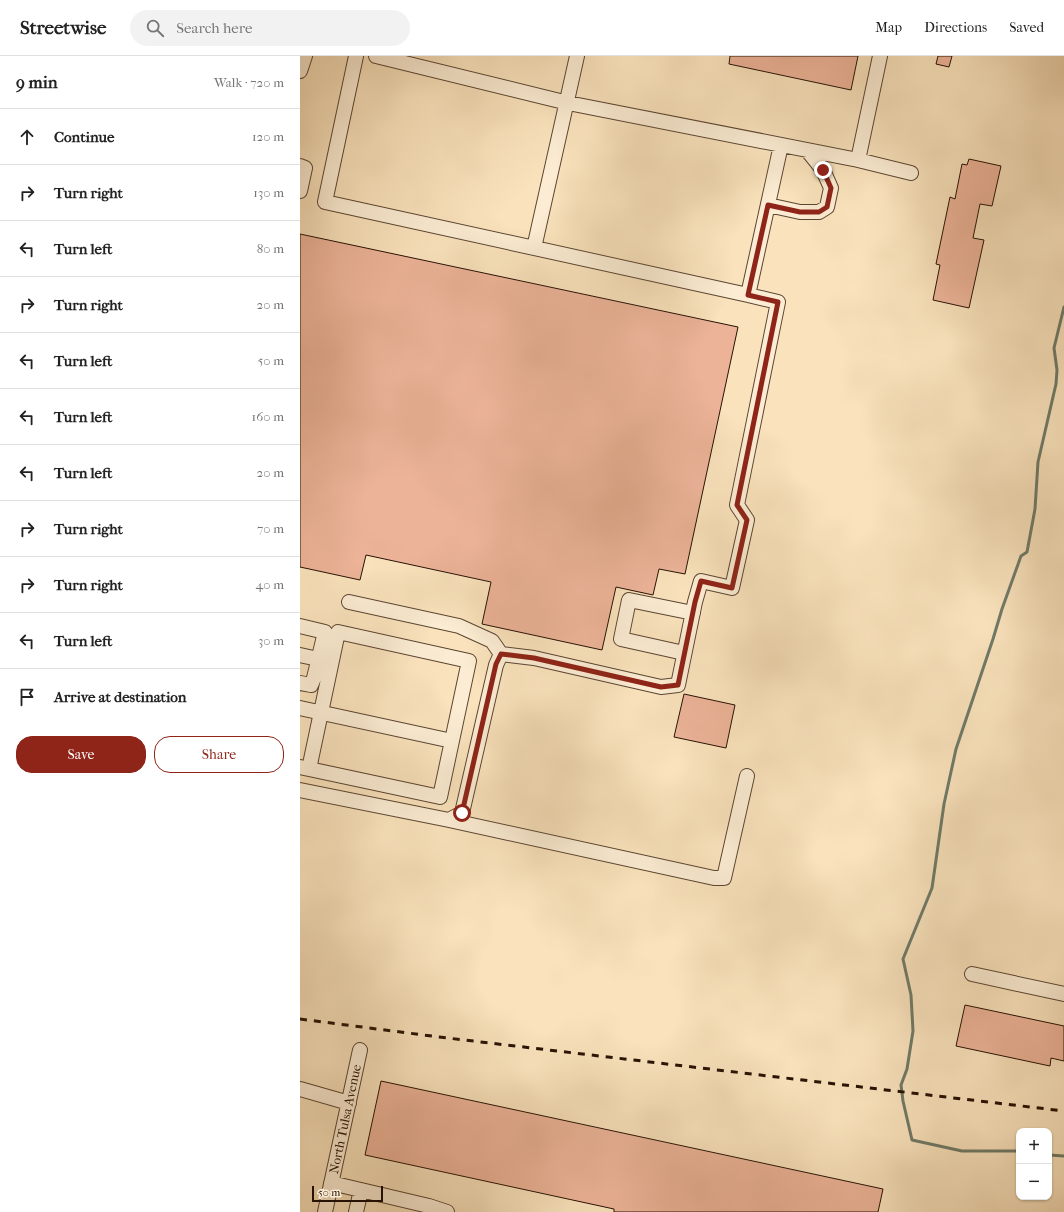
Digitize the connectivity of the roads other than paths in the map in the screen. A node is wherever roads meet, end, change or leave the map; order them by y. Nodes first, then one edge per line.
1 (305, 56) edge
2 (356, 56) edge
3 (376, 56) edge
4 (577, 56) edge
5 (880, 56) edge
6 (300, 71) edge
7 (568, 103) junction
8 (781, 145) junction
9 (807, 150) junction
10 (858, 160) junction
11 (300, 166) edge
12 (911, 173) dead end
13 (300, 191) edge
14 (768, 205) junction
15 (534, 248) junction
16 (748, 295) junction
17 (350, 602) dead end
18 (693, 613) junction
19 (300, 626) edge
20 (501, 654) junction
21 (684, 654) junction
22 (300, 655) edge
23 (318, 659) junction
24 (300, 683) edge
25 (300, 708) edge
26 (322, 713) junction
27 (452, 741) junction
28 (305, 768) edge
29 (747, 776) dead end
30 (300, 790) edge
31 (449, 820) junction
32 (972, 974) dead end
33 (1064, 994) edge
34 (360, 1050) dead end
35 (300, 1089) edge
36 (349, 1103) junction
37 (332, 1183) junction
38 (361, 1190) junction
39 (325, 1212) edge
40 (356, 1212) edge
41 (447, 1212) edge

1 - 6 street
2 - 15 street
3 - 7 street
4 - 7 street
5 - 10 street
7 - 8 street
7 - 15 street
8 - 9 street
8 - 14 street
9 - 10 street
9 - 14 street
10 - 12 street
11 - 13 street
14 - 16 street
15 - 16 street
16 - 18 street
17 - 20 street
18 - 21 street
18 - 21 street
19 - 23 street
20 - 21 street
20 - 31 street
22 - 23 street
23 - 24 street
25 - 26 street
26 - 27 street
26 - 27 street
26 - 28 street
27 - 28 street
29 - 31 street
30 - 31 street
32 - 33 street
34 - 36 street, North Tulsa Avenue
35 - 36 street
36 - 37 street, North Tulsa Avenue
37 - 38 street
37 - 39 street, North Tulsa Avenue
38 - 40 street
38 - 41 street

